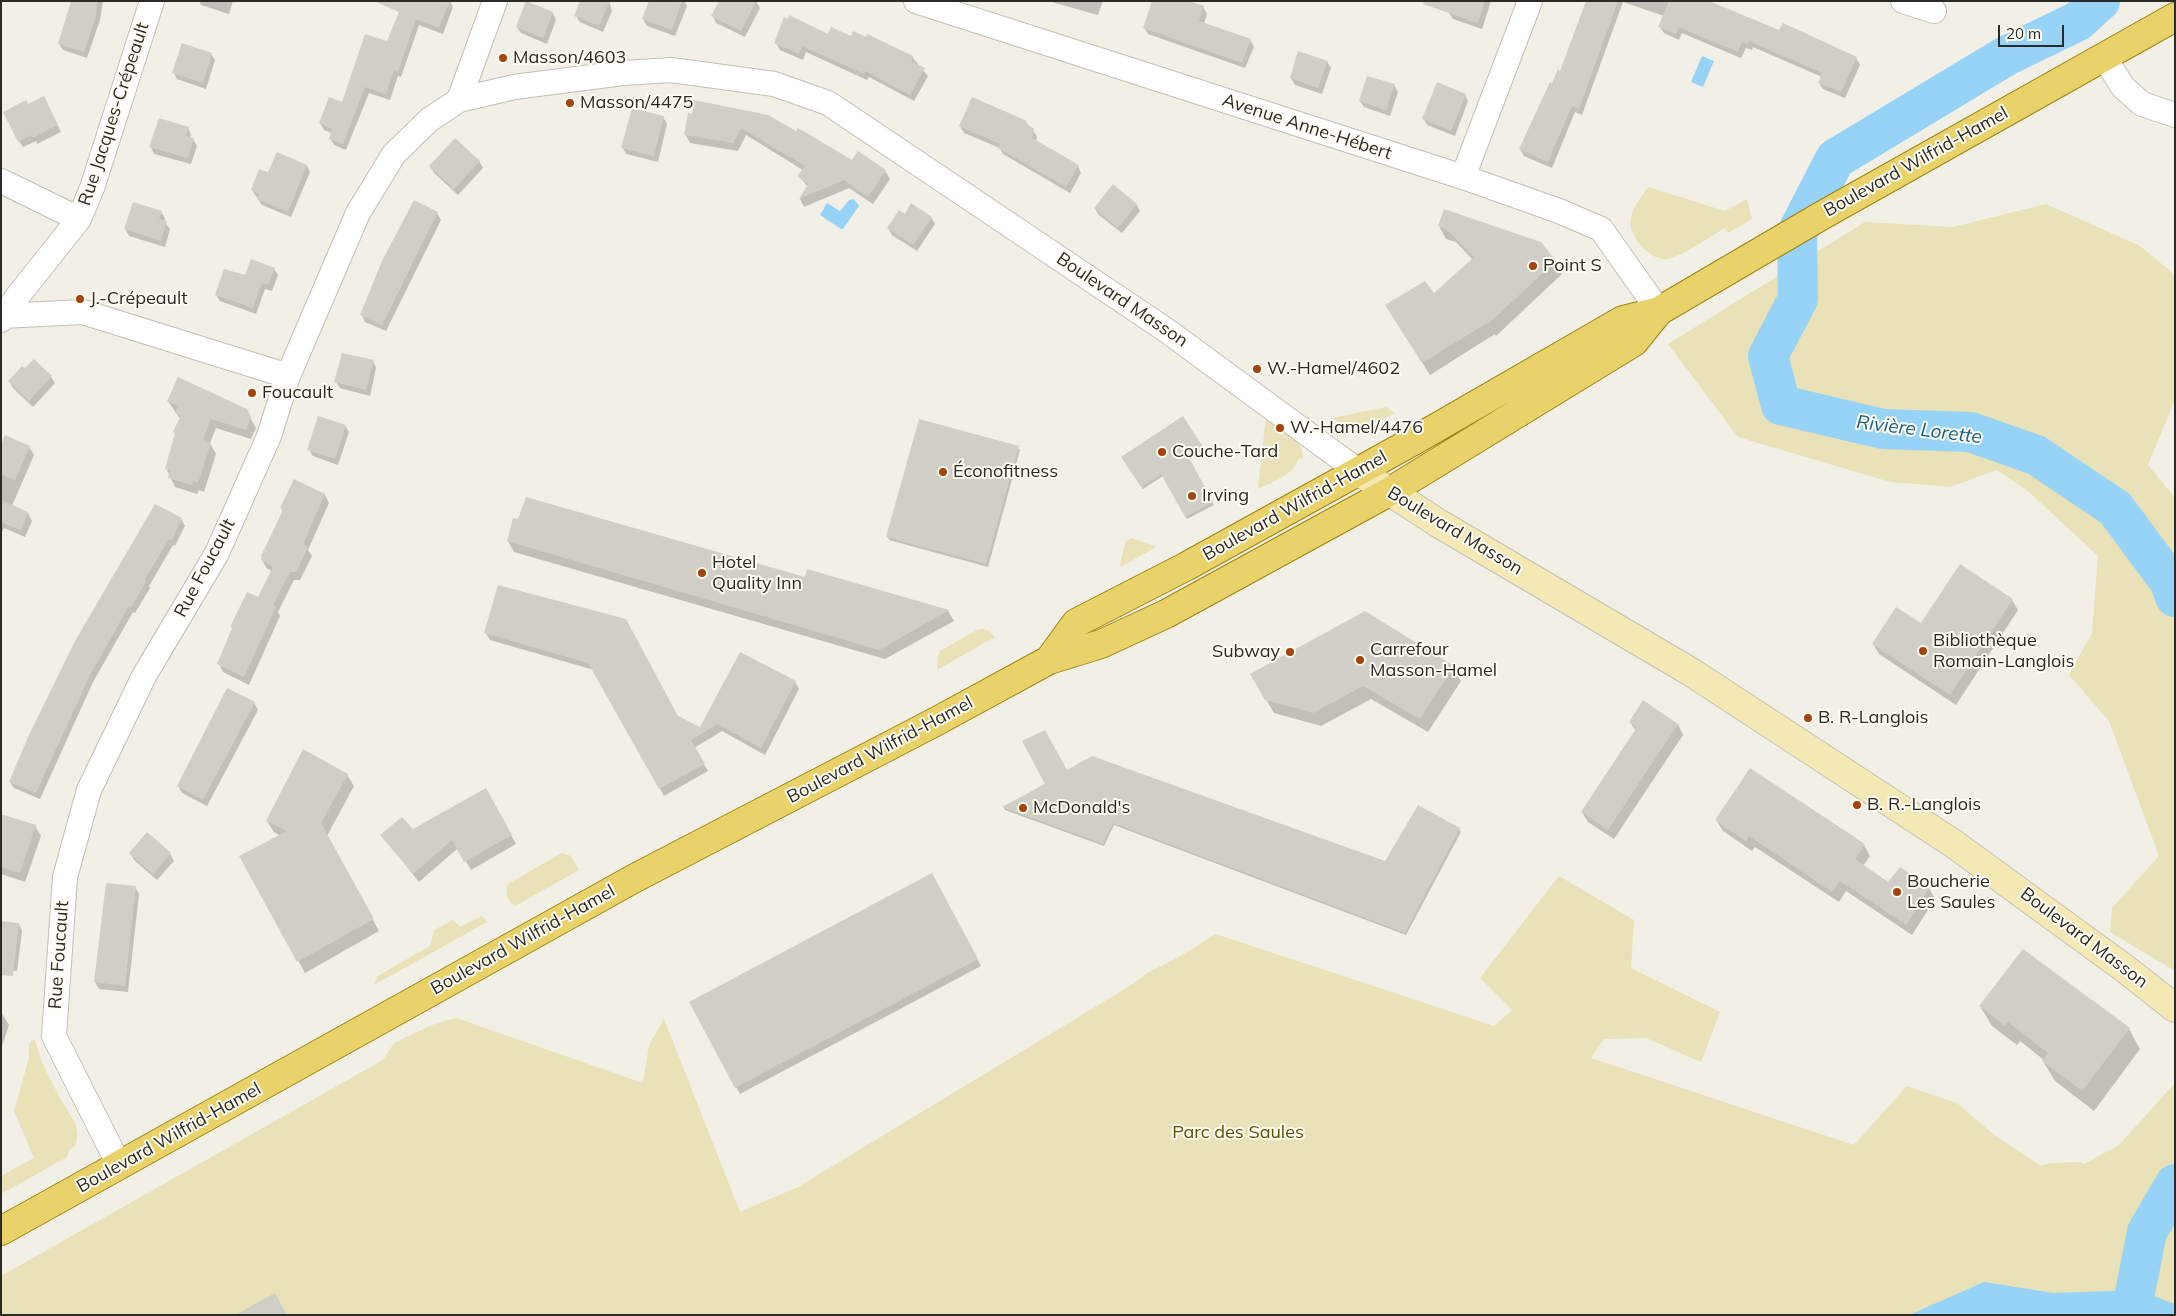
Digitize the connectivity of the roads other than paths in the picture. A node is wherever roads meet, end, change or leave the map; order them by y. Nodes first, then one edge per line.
1 (152, 1) edge
2 (495, 1) edge
3 (916, 1) edge
4 (1530, 1) edge
5 (1903, 1) edge
6 (1934, 11) dead end
7 (2175, 17) edge
8 (2104, 57) junction
9 (459, 100) junction
10 (2175, 114) edge
11 (1463, 177) junction
12 (1, 181) edge
13 (79, 219) junction
14 (1659, 310) junction
15 (2, 317) edge
16 (288, 376) junction
17 (1358, 470) junction
18 (1388, 492) junction
19 (1049, 660) junction
20 (2175, 1008) edge
21 (119, 1165) junction
22 (1, 1231) edge

1 - 13 street, Rue Jacques-Crépeault
2 - 9 street
3 - 11 street, Avenue Anne-Hébert
4 - 11 street
5 - 6 street
7 - 8 main road, Boulevard Wilfrid-Hamel
8 - 10 street
8 - 14 main road, Boulevard Wilfrid-Hamel
9 - 16 street, Rue Foucault
9 - 17 street, Boulevard Masson
11 - 14 street, Avenue Anne-Hébert
12 - 13 street
13 - 15 street, Rue Jacques-Crépeault
14 - 17 main road, Boulevard Wilfrid-Hamel
14 - 18 main road, Boulevard Wilfrid-Hamel
15 - 16 street
16 - 21 street, Rue Foucault
17 - 18 main road, Boulevard Masson
17 - 19 main road, Boulevard Wilfrid-Hamel
18 - 19 main road, Boulevard Wilfrid-Hamel
18 - 20 main road, Boulevard Masson
19 - 21 main road, Boulevard Wilfrid-Hamel
21 - 22 main road, Boulevard Wilfrid-Hamel

